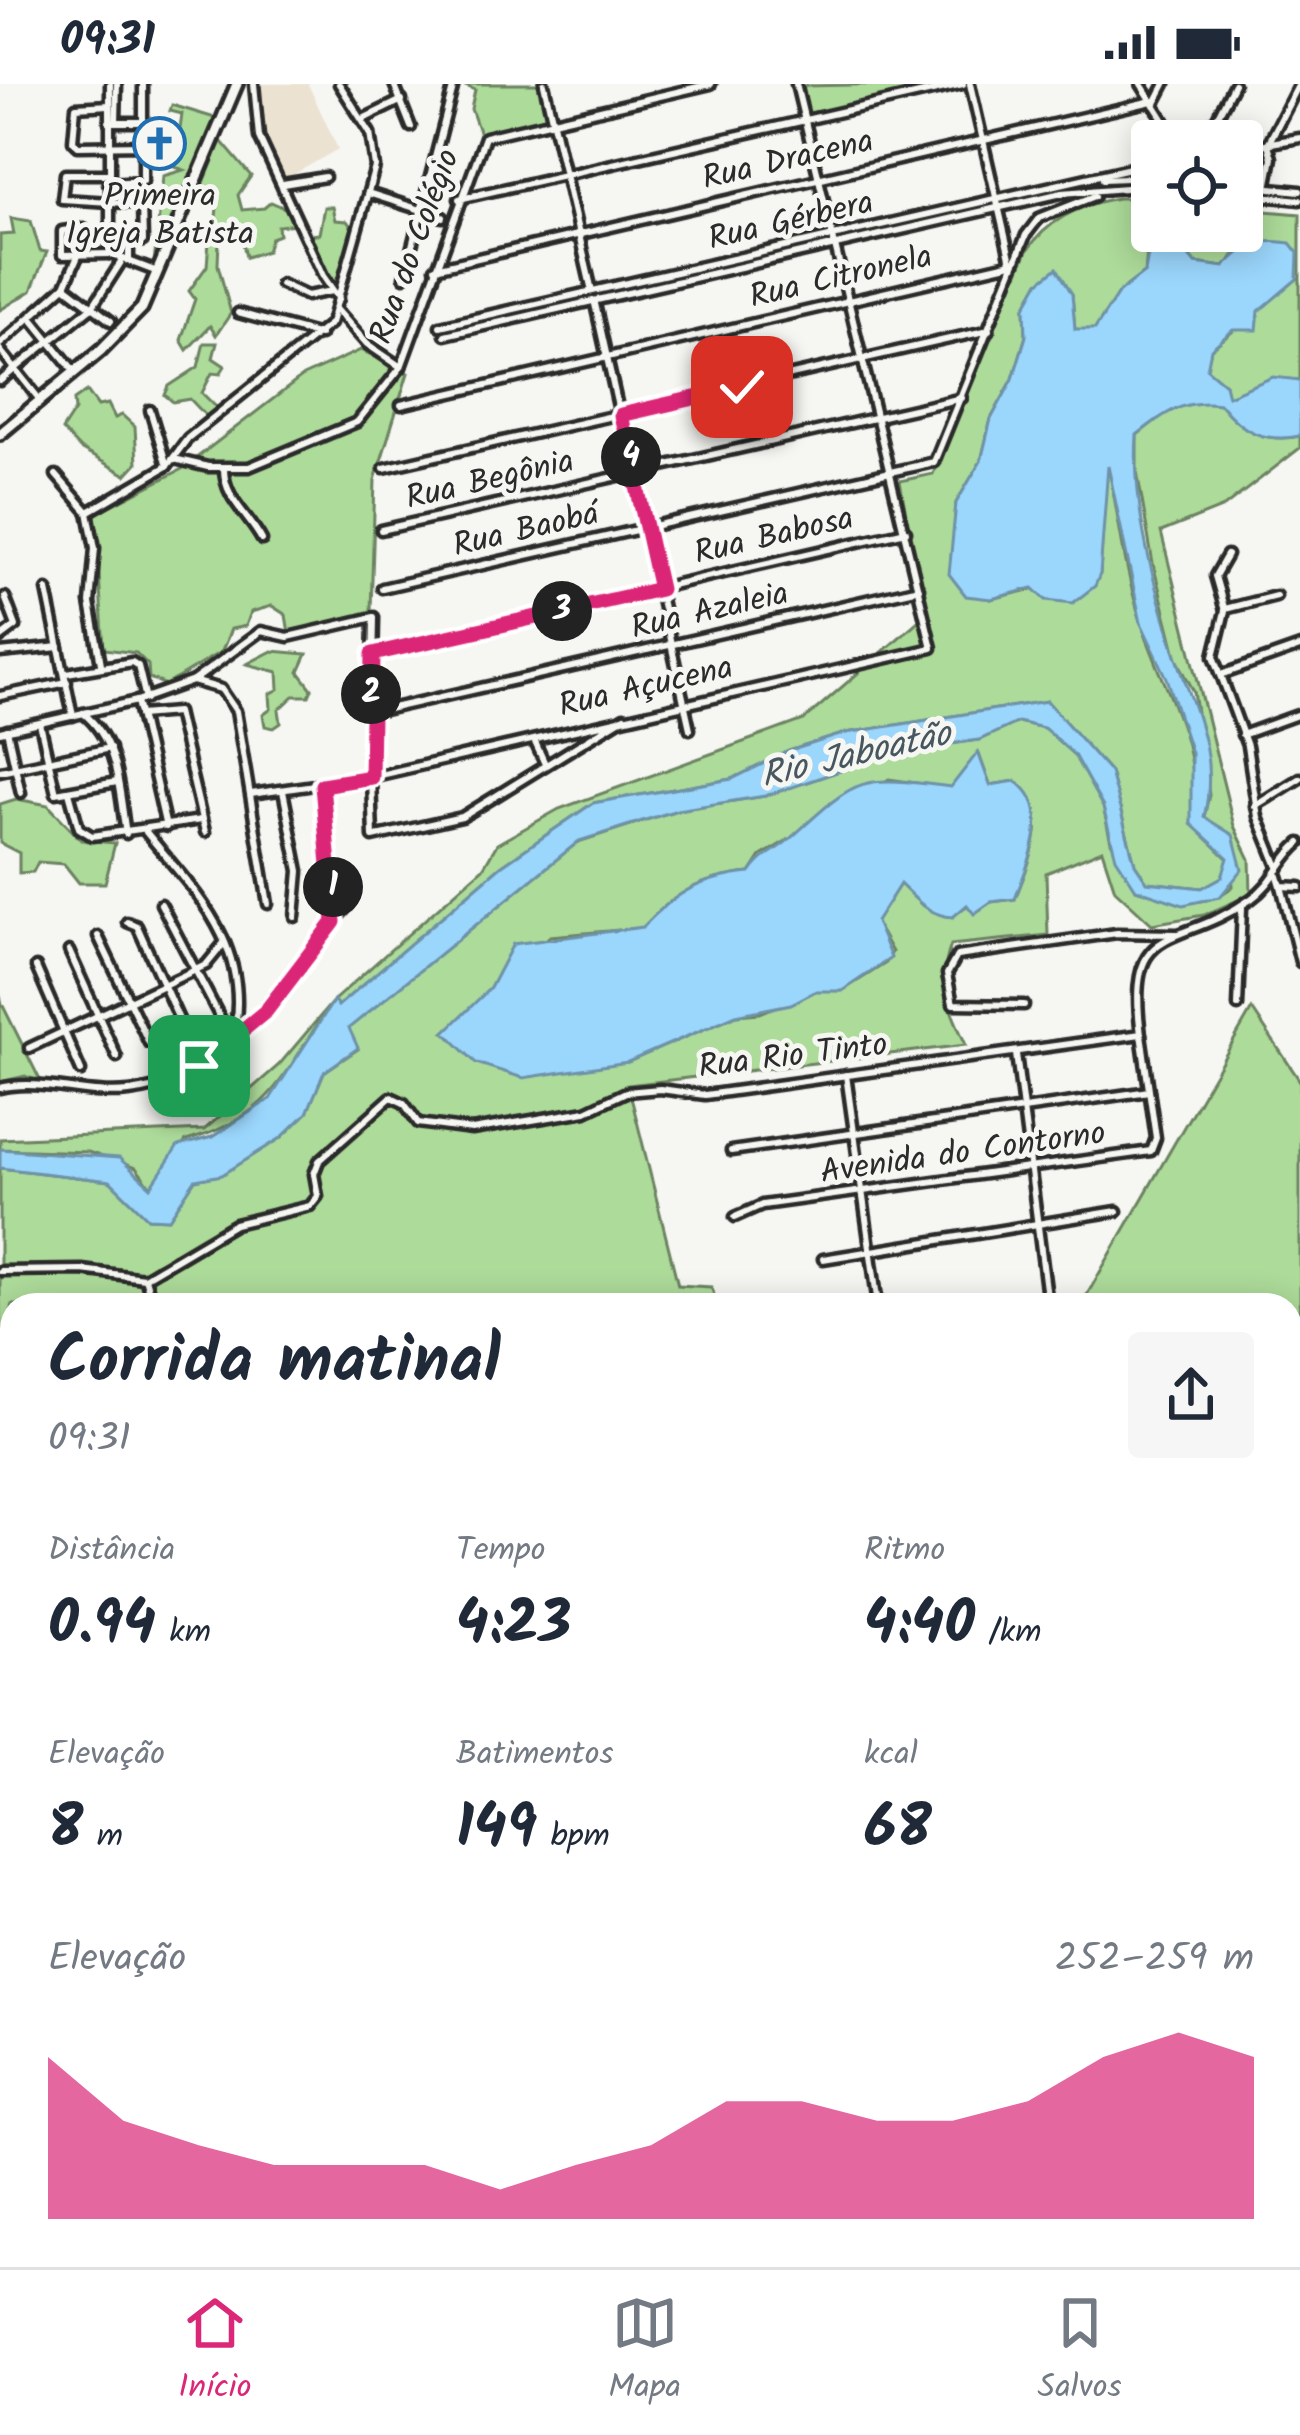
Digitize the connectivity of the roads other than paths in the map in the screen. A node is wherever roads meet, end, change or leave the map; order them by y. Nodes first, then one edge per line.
1 (113, 84) edge
2 (143, 84) edge
3 (237, 84) edge
4 (254, 84) edge
5 (339, 84) edge
6 (394, 84) edge
7 (454, 84) edge
8 (544, 84) edge
9 (711, 84) edge
10 (796, 84) edge
11 (911, 84) edge
12 (967, 84) edge
13 (1141, 84) edge
14 (1165, 84) edge
15 (1234, 84) edge
16 (1299, 84) edge
17 (914, 95) junction
18 (402, 100) junction
19 (1153, 103) junction
20 (109, 105) junction
21 (363, 119) junction
22 (1164, 120) edge
23 (1216, 120) edge
24 (553, 121) junction
25 (806, 121) junction
26 (113, 122) junction
27 (411, 128) dead end
28 (1300, 137) edge
29 (983, 141) junction
30 (1268, 144) junction
31 (109, 145) junction
32 (1263, 145) edge
33 (1131, 168) edge
34 (566, 176) junction
35 (325, 177) dead end
36 (108, 178) junction
37 (820, 178) junction
38 (1131, 178) edge
39 (1082, 181) junction
40 (283, 184) junction
41 (1131, 186) edge
42 (1263, 188) edge
43 (1266, 188) junction
44 (1263, 191) edge
45 (371, 194) junction
46 (1300, 195) edge
47 (1095, 196) dead end
48 (459, 199) junction
49 (108, 202) junction
50 (998, 203) junction
51 (423, 212) junction
52 (443, 217) dead end
53 (83, 229) dead end
54 (579, 233) junction
55 (835, 240) junction
56 (110, 254) junction
57 (78, 256) junction
58 (126, 260) junction
59 (1012, 266) junction
60 (435, 268) junction
61 (159, 273) junction
62 (404, 277) dead end
63 (281, 284) dead end
64 (65, 286) junction
65 (332, 292) junction
66 (592, 292) junction
67 (339, 299) junction
68 (850, 300) junction
69 (595, 302) junction
70 (93, 306) junction
71 (337, 310) junction
72 (238, 313) dead end
73 (32, 319) junction
74 (111, 321) dead end
75 (440, 326) dead end
76 (991, 329) junction
77 (320, 335) junction
78 (445, 335) dead end
79 (50, 341) junction
80 (0, 347) edge
81 (607, 356) junction
82 (864, 359) junction
83 (401, 367) junction
84 (15, 369) junction
85 (75, 371) junction
86 (0, 381) edge
87 (962, 398) junction
88 (40, 400) junction
89 (401, 405) dead end
90 (150, 410) dead end
91 (621, 415) junction
92 (878, 417) junction
93 (2, 427) edge
94 (174, 459) junction
95 (167, 466) junction
96 (384, 468) dead end
97 (224, 469) junction
98 (634, 473) junction
99 (892, 473) junction
100 (56, 475) dead end
101 (88, 512) junction
102 (647, 528) junction
103 (381, 530) dead end
104 (906, 531) junction
105 (262, 540) dead end
106 (1228, 555) dead end
107 (382, 588) dead end
108 (919, 588) junction
109 (660, 589) junction
110 (47, 590) dead end
111 (1276, 596) dead end
112 (5, 597) dead end
113 (1225, 609) junction
114 (0, 638) edge
115 (673, 646) junction
116 (1300, 646) edge
117 (59, 647) junction
118 (0, 653) edge
119 (373, 654) junction
120 (101, 664) junction
121 (1221, 675) junction
122 (67, 678) junction
123 (193, 681) junction
124 (0, 696) edge
125 (142, 700) junction
126 (685, 702) junction
127 (370, 712) junction
128 (83, 713) junction
129 (1300, 714) edge
130 (140, 715) junction
131 (73, 716) junction
132 (624, 717) junction
133 (40, 724) junction
134 (690, 729) dead end
135 (3, 731) edge
136 (1242, 734) junction
137 (534, 739) junction
138 (110, 748) junction
139 (49, 760) junction
140 (545, 764) junction
141 (14, 768) junction
142 (0, 770) edge
143 (369, 778) junction
144 (1300, 778) edge
145 (117, 782) junction
146 (322, 785) junction
147 (283, 791) junction
148 (69, 792) junction
149 (21, 793) dead end
150 (251, 794) junction
151 (1255, 806) junction
152 (201, 820) junction
153 (166, 827) junction
154 (146, 832) junction
155 (205, 832) dead end
156 (126, 834) junction
157 (1300, 843) edge
158 (1278, 872) junction
159 (1281, 886) junction
160 (1300, 887) edge
161 (161, 904) dead end
162 (268, 904) dead end
163 (348, 906) dead end
164 (1241, 906) junction
165 (296, 917) dead end
166 (127, 922) dead end
167 (334, 922) junction
168 (1175, 934) junction
169 (98, 936) dead end
170 (224, 942) junction
171 (69, 951) dead end
172 (1300, 962) edge
173 (36, 967) dead end
174 (194, 970) junction
175 (164, 984) junction
176 (129, 1000) junction
177 (1024, 1005) dead end
178 (1238, 1006) dead end
179 (237, 1009) junction
180 (98, 1013) junction
181 (254, 1023) junction
182 (182, 1025) dead end
183 (225, 1027) dead end
184 (64, 1030) junction
185 (1141, 1034) junction
186 (234, 1036) junction
187 (148, 1043) dead end
188 (28, 1048) dead end
189 (1016, 1054) junction
190 (117, 1057) dead end
191 (81, 1070) dead end
192 (846, 1075) junction
193 (0, 1088) edge
194 (1149, 1091) junction
195 (1023, 1109) junction
196 (856, 1135) junction
197 (730, 1150) dead end
198 (1031, 1168) junction
199 (863, 1193) junction
200 (1117, 1211) dead end
201 (735, 1216) dead end
202 (1038, 1227) junction
203 (873, 1252) junction
204 (824, 1259) dead end
205 (0, 1271) edge
206 (145, 1278) junction
207 (149, 1293) edge
208 (877, 1293) edge
209 (1046, 1293) edge

1 - 20 street
1 - 26 street
2 - 26 street
3 - 61 main road
4 - 40 street, Rua do Colégio
5 - 21 street
6 - 18 street
7 - 51 street
8 - 24 street
9 - 24 street
10 - 25 street
11 - 17 street
12 - 17 street
12 - 29 street
13 - 19 street
14 - 19 street
15 - 23 street
16 - 30 street
17 - 25 street
18 - 21 street
18 - 27 street
19 - 22 street
19 - 29 street, Rua Dracena
20 - 26 street
20 - 31 street
21 - 45 street
24 - 34 street
24 - 48 street, Rua do Colégio
25 - 34 street
25 - 37 street
26 - 31 street
28 - 30 street
29 - 37 street, Rua Dracena
29 - 50 street
30 - 32 street
30 - 43 street
31 - 36 street
31 - 36 street
33 - 39 street, Rua Gérbera
34 - 48 street
34 - 54 street
35 - 40 street
36 - 49 street
36 - 49 street
37 - 54 street, Rua Dracena
37 - 55 street
38 - 39 street
39 - 50 street, Rua Gérbera
40 - 65 street, Rua do Colégio
41 - 50 street
42 - 43 street
43 - 46 street
44 - 46 street
45 - 51 street
45 - 67 street
47 - 59 street
48 - 60 street, Rua do Colégio
49 - 56 street
49 - 58 street
50 - 55 street, Rua Gérbera
50 - 59 street
51 - 52 street
51 - 62 street
53 - 57 street
54 - 60 street, Rua Dracena
54 - 66 street
55 - 66 street, Rua Gérbera
55 - 68 street
55 - 69 street, Rua Gérbera
56 - 57 street
56 - 58 street
57 - 64 street
58 - 61 street
58 - 70 street
59 - 68 street, Rua Citronela
59 - 76 street
60 - 83 street, Rua do Colégio
61 - 85 main road
63 - 65 street, Rua do Colégio
64 - 70 street
64 - 73 street
65 - 67 street, Rua do Colégio
66 - 69 street
66 - 75 street, Rua Gérbera
67 - 71 street, Rua do Colégio
68 - 81 street, Rua Citronela
68 - 82 street
69 - 78 street, Rua Gérbera
69 - 81 street
70 - 74 street
70 - 79 street
71 - 77 street, Rua do Colégio
71 - 83 street, Rua do Colégio
72 - 77 street, Rua do Colégio
73 - 79 street
73 - 80 street
76 - 82 street
76 - 87 street
77 - 94 street, Rua do Colégio
79 - 84 street
79 - 85 street
80 - 84 street
81 - 89 street, Rua Citronela
81 - 91 street
82 - 91 street
82 - 92 street
83 - 97 street
84 - 86 street
84 - 88 street
85 - 88 main road
87 - 92 street, Rua Begônia
87 - 99 street, Rua Baobá
88 - 93 main road
90 - 95 street
91 - 96 street
91 - 98 street
92 - 98 street, Rua Begônia
92 - 99 street
94 - 95 street, Rua do Colégio
94 - 97 street
95 - 101 street, Rua do Colégio
97 - 105 street
98 - 102 street
98 - 103 street, Rua Begônia
99 - 102 street, Rua Baobá
99 - 104 street
100 - 101 street
101 - 120 street
102 - 107 street, Rua Baobá
102 - 109 street
104 - 108 street
104 - 109 street, Rua Babosa
106 - 113 street
108 - 115 street, Rua Azaleia
108 - 126 street, Rua Açucena
109 - 115 street
109 - 119 street, Rua Babosa
110 - 117 street
111 - 113 street
112 - 114 street
113 - 121 street
115 - 126 street
115 - 127 street, Rua Azaleia
116 - 121 street
117 - 118 street
117 - 122 street
119 - 123 street
119 - 127 street
120 - 122 street
120 - 125 street
121 - 136 street
122 - 124 street
122 - 131 street
123 - 125 street
123 - 150 street
125 - 128 street
125 - 130 street
126 - 132 street, Rua Açucena
126 - 134 street
127 - 143 street
128 - 131 street
128 - 138 street
129 - 136 street
130 - 152 street
130 - 153 street
131 - 133 street
132 - 137 street, Rua Açucena
132 - 140 street
133 - 135 street
133 - 139 street
135 - 141 street
136 - 151 street
137 - 140 street
137 - 143 street, Rua Açucena
138 - 139 street
138 - 145 street
139 - 141 street
139 - 148 street
140 - 143 street
141 - 142 street
141 - 149 street
143 - 146 street, Rua Açucena
144 - 151 street
145 - 148 street
145 - 156 street
146 - 147 street, Rua Açucena
146 - 167 street
147 - 150 street, Rua Açucena
147 - 165 street
148 - 156 street
150 - 162 street
151 - 158 street
152 - 153 street
152 - 155 street
153 - 154 street
154 - 156 street
154 - 170 street
157 - 158 street
158 - 159 street
158 - 164 street
159 - 160 street
159 - 172 street
161 - 174 street
163 - 167 street
164 - 168 street
164 - 178 street
166 - 175 street
167 - 181 street
168 - 177 street
168 - 185 street
169 - 176 street
170 - 174 street
170 - 179 street
171 - 180 street
173 - 184 street
174 - 175 street
174 - 183 street
175 - 176 street
175 - 182 street
176 - 180 street
176 - 187 street
179 - 181 street
179 - 186 street
180 - 184 street
180 - 190 street
181 - 186 street
184 - 188 street
184 - 191 street
185 - 189 street, Rua Rio Tinto
185 - 194 street, Avenida do Contorno
186 - 193 street
189 - 192 street, Rua Rio Tinto
189 - 195 street
192 - 196 street
192 - 206 street, Rua Rio Tinto
194 - 195 street
194 - 198 street, Avenida do Contorno
195 - 196 street
195 - 198 street
196 - 197 street
196 - 199 street
198 - 199 street, Avenida do Contorno
198 - 202 street
199 - 201 street, Avenida do Contorno
199 - 203 street
200 - 202 street
202 - 203 street
202 - 209 street
203 - 204 street
203 - 208 street
205 - 206 street
206 - 207 street

